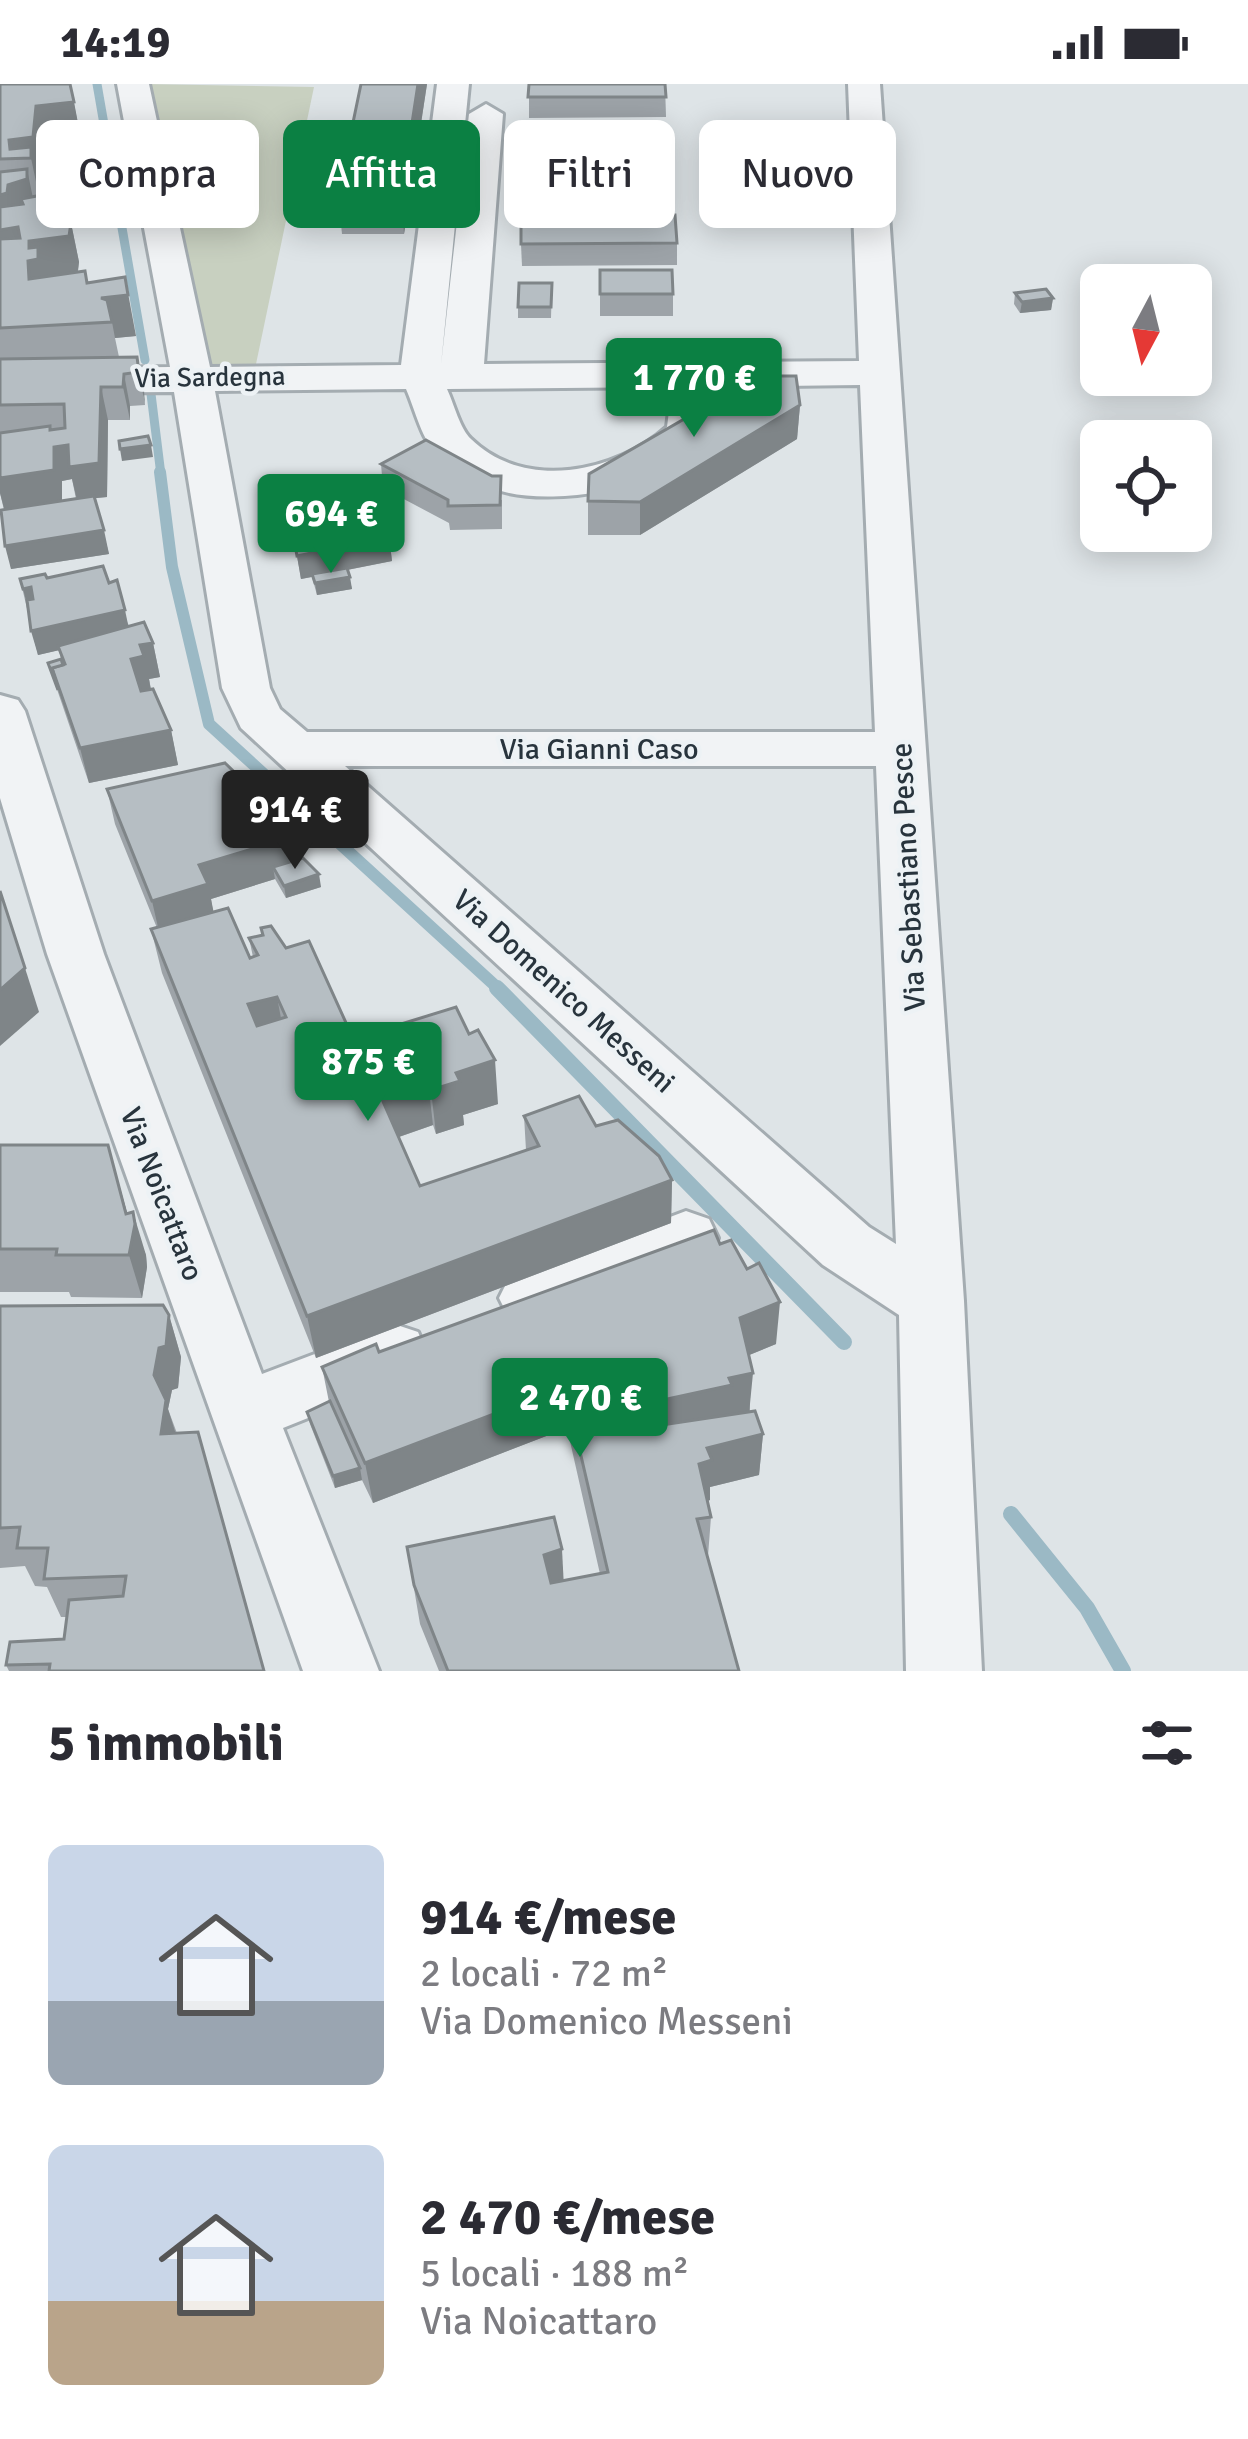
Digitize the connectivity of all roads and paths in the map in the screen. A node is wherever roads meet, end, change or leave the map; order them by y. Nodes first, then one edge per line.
1 (133, 84) edge
2 (453, 84) edge
3 (488, 84) edge
4 (864, 84) edge
5 (880, 373) junction
6 (420, 374) junction
7 (463, 374) junction
8 (691, 374) junction
9 (192, 377) junction
10 (0, 381) edge
11 (0, 711) edge
12 (297, 749) junction
13 (901, 749) junction
14 (12, 799) edge
15 (83, 1155) edge
16 (146, 1156) junction
17 (686, 1238) edge
18 (931, 1301) junction
19 (208, 1315) junction
20 (139, 1316) edge
21 (244, 1412) junction
22 (341, 1671) edge
23 (944, 1671) edge

1 - 9 street, Via Domenico Messeni
2 - 6 street
3 - 7 street
4 - 5 street, Via Sebastiano Pesce
5 - 8 street, Via Sardegna
5 - 13 street, Via Sebastiano Pesce
6 - 7 street, Via Sardegna
6 - 8 street
6 - 9 street, Via Sardegna
7 - 8 street, Via Sardegna
9 - 10 street, Via Sardegna
9 - 12 street, Via Domenico Messeni
11 - 14 street, Via Noicattaro
12 - 13 street, Via Gianni Caso
12 - 18 street, Via Domenico Messeni
13 - 18 street, Via Sebastiano Pesce
14 - 16 street, Via Noicattaro
15 - 16 street
16 - 19 street, Via Noicattaro
17 - 21 street
18 - 23 street, Via Sebastiano Pesce
19 - 20 street
19 - 21 street, Via Noicattaro
21 - 22 street, Via Noicattaro

